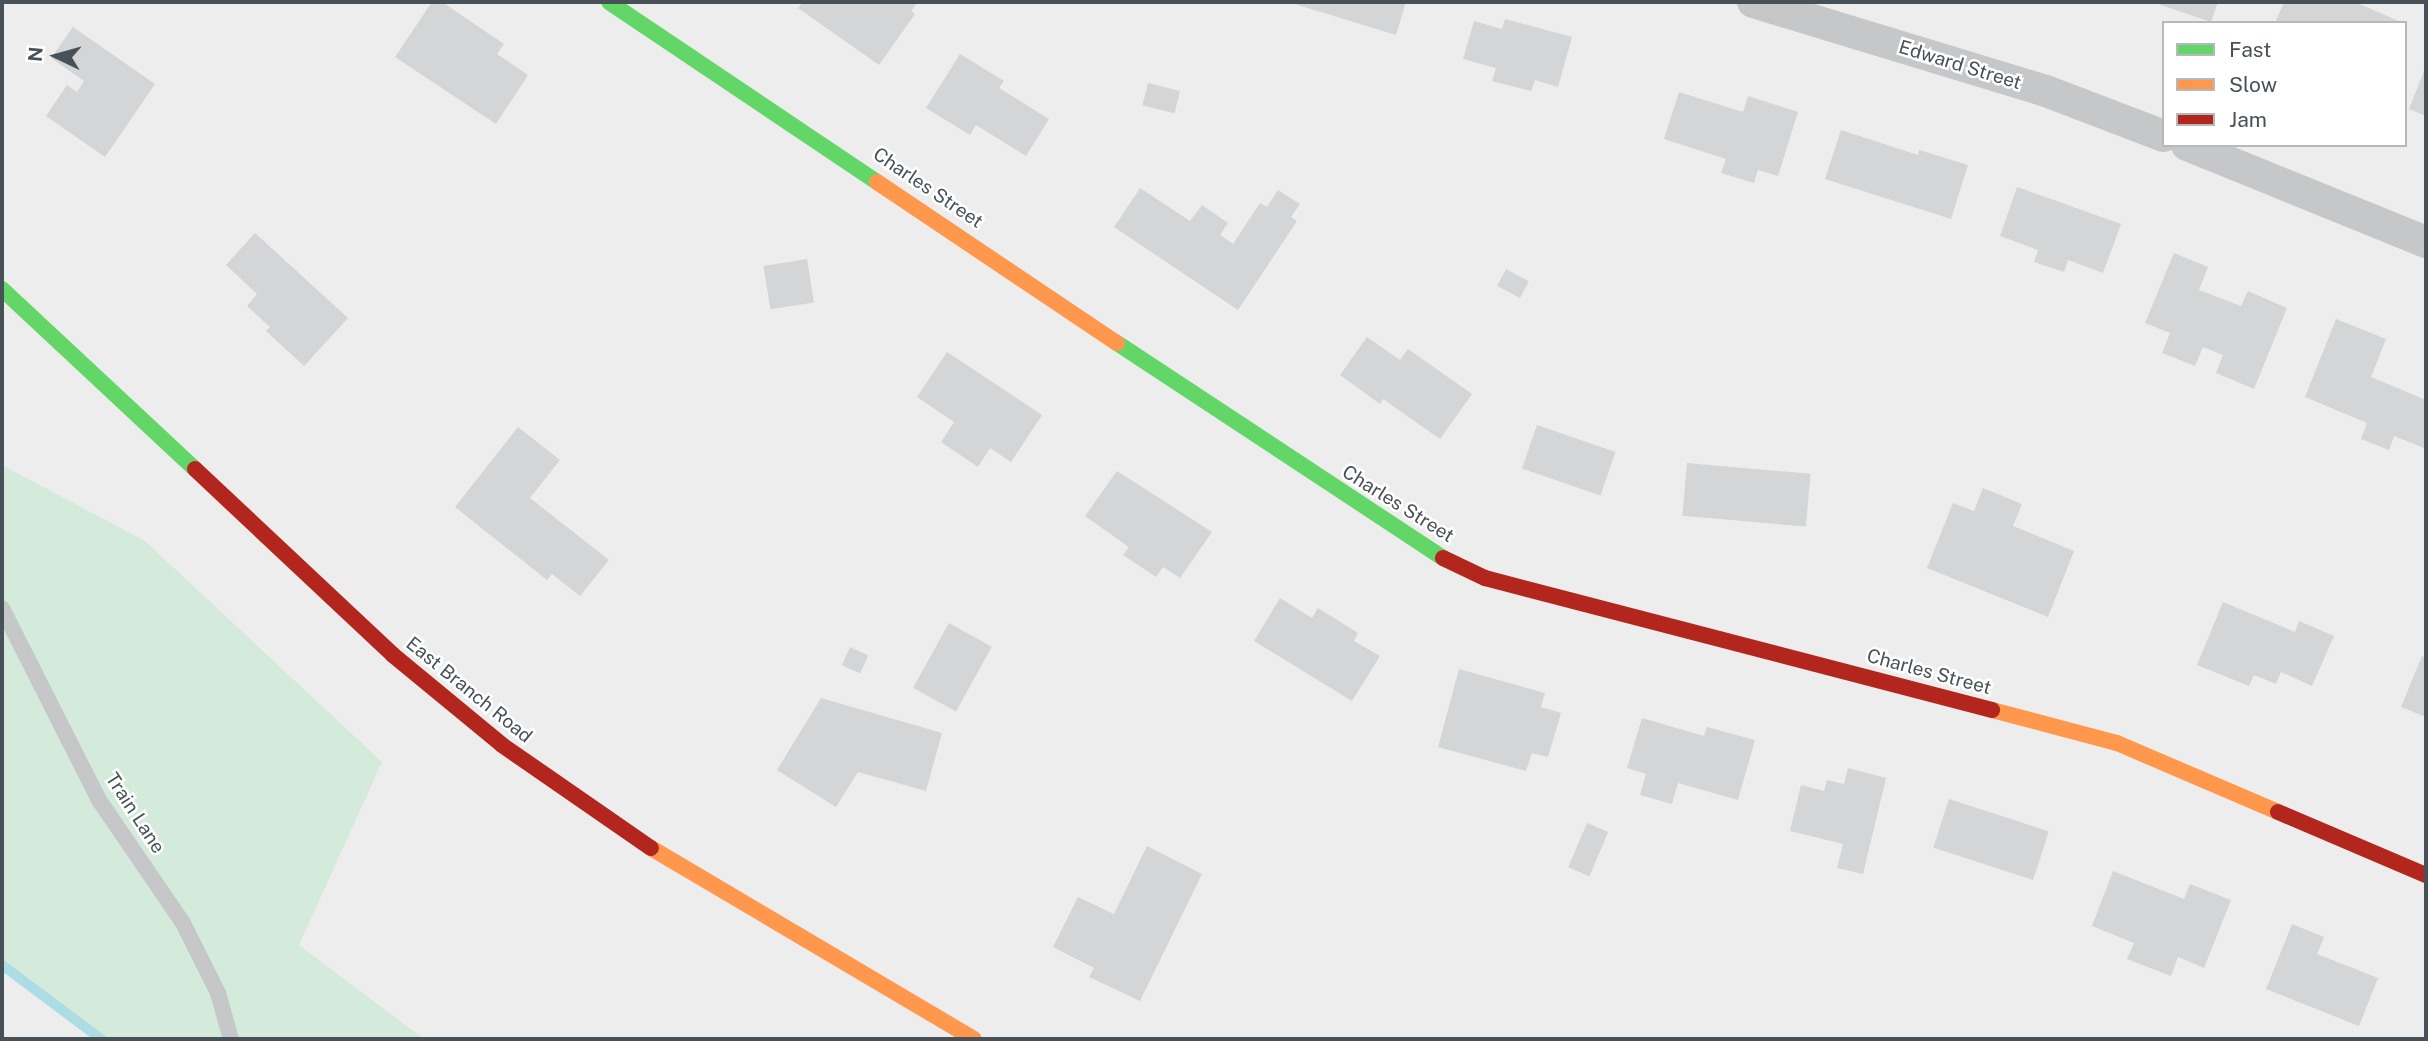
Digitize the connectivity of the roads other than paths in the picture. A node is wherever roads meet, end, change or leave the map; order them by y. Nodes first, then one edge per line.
1 (609, 2) edge
2 (1754, 2) edge
3 (2162, 135) edge
4 (2192, 147) edge
5 (2426, 242) edge
6 (2, 289) edge
7 (2, 608) edge
8 (2426, 875) edge
9 (231, 1039) edge
10 (974, 1039) edge

1 - 8 street, Charles Street
2 - 3 street, Edward Street
4 - 5 street
6 - 10 street, East Branch Road
7 - 9 lane, Train Lane

